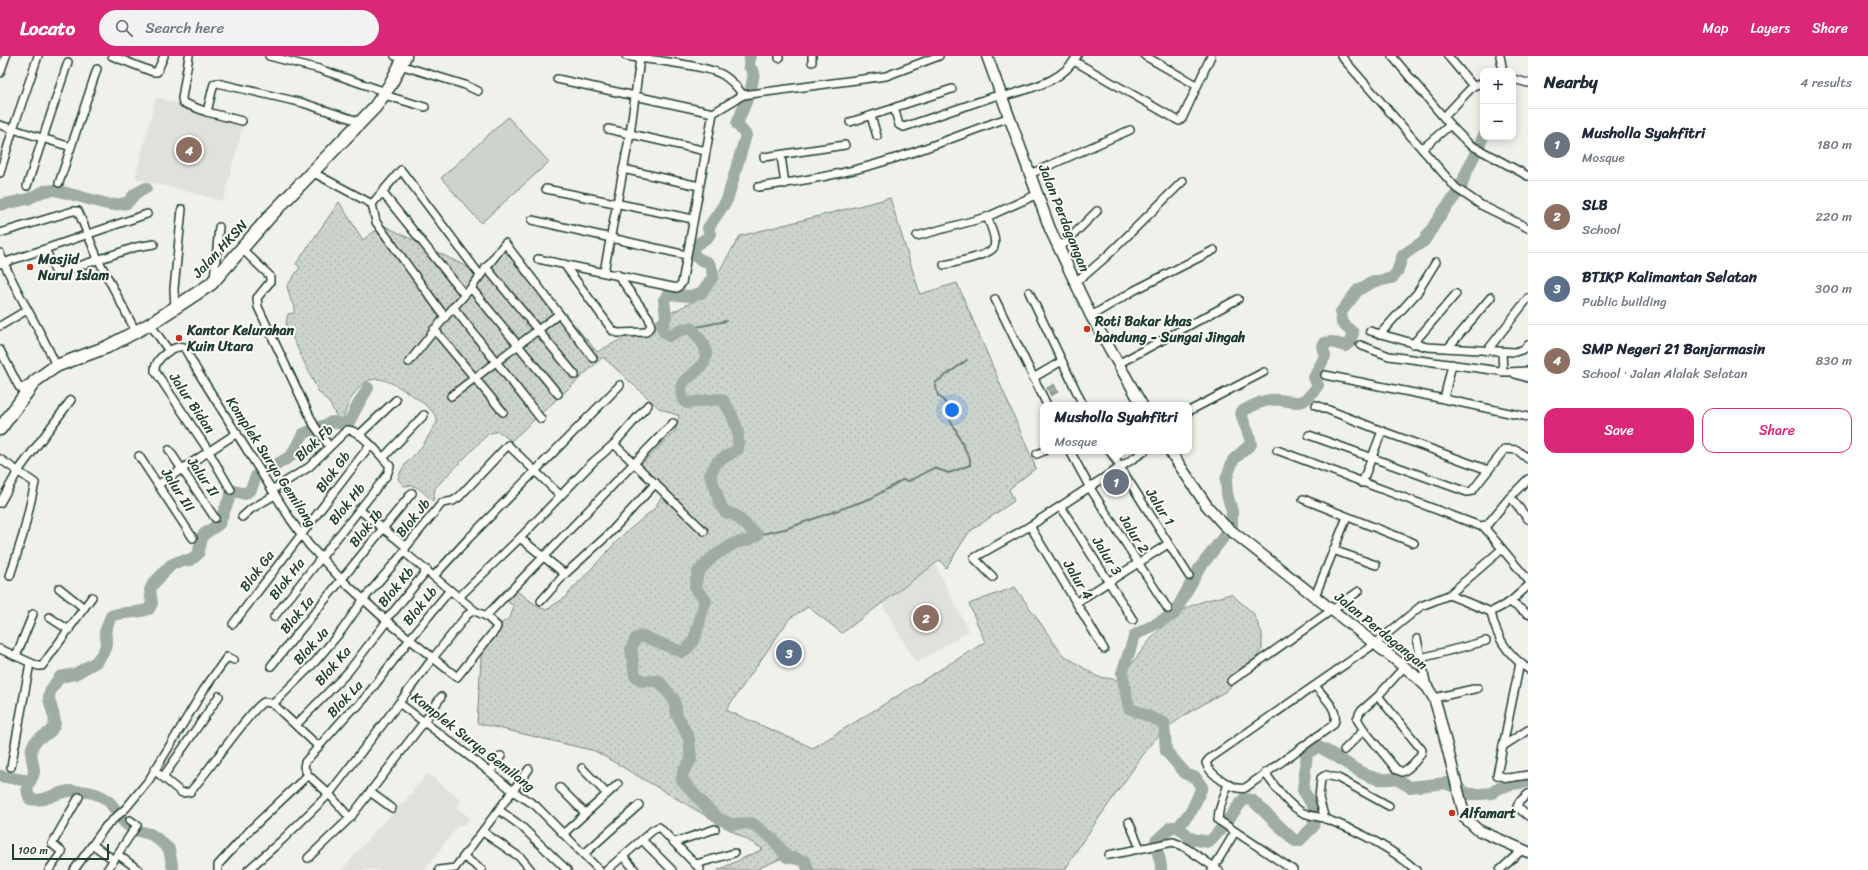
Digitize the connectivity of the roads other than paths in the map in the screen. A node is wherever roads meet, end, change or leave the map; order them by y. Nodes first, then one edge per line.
1 (6, 56) edge
2 (38, 56) edge
3 (112, 56) edge
4 (164, 56) edge
5 (189, 56) edge
6 (269, 56) edge
7 (626, 56) edge
8 (939, 56) edge
9 (987, 56) edge
10 (1145, 56) edge
11 (1211, 56) edge
12 (1341, 56) edge
13 (1392, 56) edge
14 (1448, 56) edge
15 (1500, 56) edge
16 (1075, 58) edge
17 (401, 59) edge
18 (640, 59) junction
19 (68, 62) dead end
20 (1502, 68) edge
21 (97, 69) dead end
22 (0, 73) edge
23 (557, 79) dead end
24 (1516, 80) edge
25 (1528, 83) edge
26 (1196, 84) junction
27 (1480, 84) edge
28 (1473, 86) junction
29 (952, 89) dead end
30 (478, 91) dead end
31 (385, 94) junction
32 (745, 95) junction
33 (636, 96) junction
34 (1002, 96) junction
35 (425, 107) dead end
36 (895, 108) junction
37 (207, 112) junction
38 (713, 113) junction
39 (871, 116) junction
40 (1010, 117) junction
41 (1444, 117) junction
42 (242, 121) dead end
43 (361, 122) junction
44 (850, 122) dead end
45 (0, 124) edge
46 (1450, 125) junction
47 (12, 129) junction
48 (608, 129) dead end
49 (1130, 130) dead end
50 (630, 134) junction
51 (877, 136) dead end
52 (42, 138) junction
53 (845, 145) dead end
54 (71, 147) junction
55 (1422, 149) junction
56 (706, 151) junction
57 (781, 156) junction
58 (764, 158) dead end
59 (623, 169) junction
60 (312, 172) junction
61 (0, 173) edge
62 (1030, 174) junction
63 (1528, 176) edge
64 (1183, 181) dead end
65 (59, 183) dead end
66 (784, 184) junction
67 (27, 186) dead end
68 (699, 186) junction
69 (758, 187) dead end
70 (546, 189) dead end
71 (382, 192) junction
72 (1038, 194) junction
73 (618, 203) junction
74 (372, 204) junction
75 (182, 209) dead end
76 (1097, 211) dead end
77 (146, 214) dead end
78 (987, 217) junction
79 (693, 219) junction
80 (532, 220) dead end
81 (219, 227) dead end
82 (1528, 228) edge
83 (0, 233) edge
84 (88, 233) junction
85 (917, 236) dead end
86 (611, 237) junction
87 (154, 244) dead end
88 (45, 249) junction
89 (1059, 249) junction
90 (243, 250) junction
91 (1214, 250) dead end
92 (0, 253) edge
93 (686, 255) junction
94 (98, 259) junction
95 (538, 259) dead end
96 (1436, 262) dead end
97 (2, 263) edge
98 (564, 264) junction
99 (944, 265) dead end
100 (486, 267) junction
101 (604, 272) junction
102 (617, 274) junction
103 (480, 275) junction
104 (214, 281) junction
105 (1074, 281) junction
106 (471, 288) junction
107 (1030, 292) dead end
108 (464, 294) junction
109 (1456, 294) dead end
110 (1490, 297) dead end
111 (1528, 298) edge
112 (995, 299) dead end
113 (1238, 299) dead end
114 (453, 307) junction
115 (175, 308) junction
116 (27, 310) junction
117 (559, 314) junction
118 (1091, 316) junction
119 (444, 317) junction
120 (150, 324) junction
121 (0, 326) edge
122 (434, 329) junction
123 (538, 330) junction
124 (1370, 331) dead end
125 (136, 332) junction
126 (1380, 334) junction
127 (1413, 344) junction
128 (517, 345) junction
129 (1360, 345) dead end
130 (1528, 345) edge
131 (1448, 348) junction
132 (0, 350) edge
133 (169, 351) junction
134 (1487, 351) junction
135 (1502, 352) junction
136 (593, 358) dead end
137 (496, 361) junction
138 (1062, 361) junction
139 (409, 362) dead end
140 (1118, 364) junction
141 (1452, 364) junction
142 (56, 366) junction
143 (1528, 371) edge
144 (1264, 372) dead end
145 (1505, 372) junction
146 (575, 375) dead end
147 (1325, 375) dead end
148 (40, 376) junction
149 (475, 378) junction
150 (1033, 378) junction
151 (1528, 378) edge
152 (620, 385) dead end
153 (558, 394) dead end
154 (451, 396) dead end
155 (1444, 399) junction
156 (71, 400) dead end
157 (396, 400) dead end
158 (1045, 402) edge
159 (1082, 402) edge
160 (1140, 402) edge
161 (648, 405) dead end
162 (1316, 405) dead end
163 (1192, 409) edge
164 (503, 412) dead end
165 (424, 415) dead end
166 (1528, 417) edge
167 (541, 419) dead end
168 (673, 423) dead end
169 (0, 429) edge
170 (1382, 431) junction
171 (237, 432) junction
172 (360, 435) junction
173 (1309, 435) dead end
174 (614, 444) junction
175 (370, 445) junction
176 (329, 446) junction
177 (169, 450) dead end
178 (1277, 450) dead end
179 (208, 451) junction
180 (1072, 454) edge
181 (1112, 454) edge
182 (1141, 454) edge
183 (1172, 454) edge
184 (140, 456) dead end
185 (1370, 457) junction
186 (0, 458) edge
187 (383, 458) junction
188 (1528, 460) edge
189 (634, 464) junction
190 (1120, 467) junction
191 (182, 468) junction
192 (1488, 470) junction
193 (18, 471) junction
194 (535, 471) junction
195 (1528, 479) edge
196 (1362, 483) junction
197 (159, 484) junction
198 (656, 484) junction
199 (1090, 488) junction
200 (231, 490) dead end
201 (273, 492) junction
202 (412, 493) dead end
203 (560, 496) junction
204 (1303, 499) dead end
205 (1512, 499) dead end
206 (0, 503) edge
207 (1061, 506) junction
208 (359, 509) junction
209 (242, 517) dead end
210 (1347, 517) junction
211 (215, 518) dead end
212 (1528, 519) edge
213 (1030, 526) junction
214 (1484, 527) junction
215 (382, 529) junction
216 (704, 531) dead end
217 (302, 534) junction
218 (193, 538) dead end
219 (520, 538) junction
220 (1414, 543) dead end
221 (1168, 544) junction
222 (405, 549) junction
223 (1502, 549) junction
224 (1333, 550) junction
225 (321, 557) junction
226 (543, 557) junction
227 (1137, 564) junction
228 (1376, 565) dead end
229 (427, 570) junction
230 (565, 574) junction
231 (10, 576) dead end
232 (434, 576) junction
233 (1189, 576) dead end
234 (993, 577) dead end
235 (341, 579) junction
236 (1528, 580) edge
237 (1108, 582) junction
238 (1528, 586) edge
239 (58, 588) dead end
240 (450, 590) junction
241 (1359, 591) dead end
242 (1449, 595) junction
243 (1315, 596) junction
244 (92, 597) dead end
245 (459, 597) junction
246 (363, 600) junction
247 (541, 601) dead end
248 (1077, 602) junction
249 (1510, 602) junction
250 (84, 608) junction
251 (1168, 609) dead end
252 (474, 610) junction
253 (1333, 610) junction
254 (1491, 612) junction
255 (33, 614) dead end
256 (1528, 614) edge
257 (486, 616) junction
258 (49, 617) dead end
259 (274, 617) dead end
260 (386, 620) junction
261 (1133, 620) dead end
262 (233, 624) dead end
263 (69, 630) junction
264 (410, 639) junction
265 (1417, 639) dead end
266 (1486, 640) dead end
267 (1376, 643) junction
268 (1104, 648) dead end
269 (0, 649) edge
270 (16, 656) junction
271 (433, 658) junction
272 (1422, 658) junction
273 (234, 660) dead end
274 (1520, 662) junction
275 (30, 663) junction
276 (271, 666) dead end
277 (1404, 666) junction
278 (1528, 669) edge
279 (1231, 681) dead end
280 (1315, 686) junction
281 (1427, 688) junction
282 (1478, 688) dead end
283 (219, 696) dead end
284 (1378, 696) junction
285 (441, 697) dead end
286 (1434, 698) junction
287 (399, 703) junction
288 (273, 704) junction
289 (424, 722) junction
290 (296, 725) junction
291 (1364, 730) junction
292 (1528, 730) edge
293 (318, 746) junction
294 (1503, 746) junction
295 (1344, 750) dead end
296 (501, 756) dead end
297 (11, 767) dead end
298 (582, 768) dead end
299 (529, 769) dead end
300 (154, 770) junction
301 (490, 772) junction
302 (1265, 773) junction
303 (1528, 775) edge
304 (308, 776) junction
305 (163, 777) junction
306 (618, 784) dead end
307 (1228, 784) junction
308 (560, 788) dead end
309 (370, 792) junction
310 (514, 792) junction
311 (329, 794) junction
312 (607, 794) junction
313 (1528, 794) edge
314 (79, 797) dead end
315 (639, 805) dead end
316 (1389, 806) dead end
317 (392, 808) dead end
318 (499, 810) junction
319 (585, 813) junction
320 (1528, 816) edge
321 (350, 818) junction
322 (1323, 818) junction
323 (130, 820) dead end
324 (1129, 822) dead end
325 (715, 829) dead end
326 (483, 832) junction
327 (1235, 832) junction
328 (563, 834) junction
329 (642, 840) junction
330 (674, 842) junction
331 (93, 845) junction
332 (1142, 847) junction
333 (1525, 851) edge
334 (734, 852) dead end
335 (584, 854) junction
336 (1109, 855) dead end
337 (623, 856) junction
338 (116, 857) junction
339 (464, 857) junction
340 (308, 858) dead end
341 (1215, 869) edge
342 (49, 870) edge
343 (74, 870) edge
344 (107, 870) edge
345 (139, 870) edge
346 (218, 870) edge
347 (248, 870) edge
348 (440, 870) edge
349 (482, 870) edge
350 (531, 870) edge
351 (567, 870) edge
352 (599, 870) edge
353 (607, 870) edge
354 (635, 870) edge
355 (672, 870) edge
356 (1293, 870) edge
357 (1416, 870) edge
358 (1500, 870) edge

1 - 22 street
2 - 47 street
3 - 4 street
5 - 37 street
6 - 31 street
7 - 18 street
8 - 32 street
9 - 34 street, Jalan Perdagangan
10 - 26 street
11 - 26 street
12 - 55 street
13 - 41 street
14 - 28 street
15 - 20 street
16 - 26 street
16 - 34 street
17 - 30 street
17 - 31 main road, Jalan HKSN
18 - 32 street
18 - 33 street
19 - 52 street
21 - 54 street
23 - 33 street
24 - 25 street
27 - 28 street
28 - 41 street
29 - 36 street
31 - 35 street
31 - 43 main road, Jalan HKSN
32 - 38 street
33 - 38 street
33 - 50 street
34 - 36 street
34 - 40 street, Jalan Perdagangan
36 - 39 street
37 - 42 street
37 - 43 street
38 - 56 street
39 - 44 street
39 - 51 street
40 - 62 street, Jalan Perdagangan
40 - 66 street
41 - 46 street
43 - 60 main road, Jalan HKSN
45 - 47 street
46 - 55 street
46 - 63 street
47 - 52 street
47 - 61 street
48 - 50 street
49 - 62 street
50 - 56 street
50 - 59 street
52 - 54 street
52 - 67 street
53 - 57 street
54 - 65 street
55 - 82 street
56 - 68 street
57 - 58 street
57 - 66 street
59 - 68 street
59 - 73 street
60 - 74 street
60 - 90 main road, Jalan HKSN
62 - 72 street, Jalan Perdagangan
64 - 105 street
66 - 69 street
68 - 79 street
70 - 73 street
71 - 74 street
71 - 103 street
71 - 108 street
72 - 78 street
72 - 89 street, Jalan Perdagangan
73 - 79 street
73 - 86 street
74 - 119 street
75 - 115 street
76 - 89 street
77 - 84 street
78 - 85 street
78 - 99 street
79 - 93 street
80 - 86 street
81 - 104 street
83 - 84 street
84 - 88 street
84 - 94 street
86 - 93 street
86 - 101 street
87 - 94 street
88 - 94 street
88 - 97 street
89 - 105 street, Jalan Perdagangan
90 - 104 main road, Jalan HKSN
90 - 176 street
91 - 118 street
92 - 97 street
93 - 102 street
94 - 125 street
95 - 98 street
96 - 126 street
97 - 116 street
98 - 101 street
98 - 102 street
100 - 103 street
100 - 117 street
100 - 123 street
101 - 102 street
103 - 106 street
104 - 115 main road, Jalan HKSN
105 - 118 street, Jalan Perdagangan
106 - 108 street
106 - 128 street
107 - 138 street
108 - 114 street
109 - 127 street
110 - 131 street
111 - 134 street
112 - 150 street
113 - 140 street
114 - 119 street
114 - 137 street
115 - 120 main road, Jalan HKSN
116 - 121 street
116 - 142 street
117 - 123 street
117 - 136 street
118 - 140 street, Jalan Perdagangan
119 - 122 street
120 - 125 main road, Jalan HKSN
120 - 133 street
122 - 139 street
122 - 149 street
123 - 128 street
123 - 146 street
124 - 126 street
125 - 142 main road, Jalan HKSN
126 - 127 street
127 - 131 street
128 - 137 street
128 - 153 street
129 - 141 street
130 - 135 street
131 - 134 street
132 - 148 street
133 - 171 street, Komplek Surya Gemilang
133 - 179 street, Jalur Bidan
134 - 135 street
135 - 145 street
137 - 149 street
137 - 167 street
138 - 150 street
138 - 159 street
140 - 160 street, Jalan Perdagangan
141 - 145 street
141 - 155 street
142 - 148 main road, Jalan HKSN
143 - 145 street
144 - 163 street
145 - 151 street
147 - 155 street
148 - 169 main road, Jalan HKSN
149 - 154 street
149 - 164 street
150 - 158 street
152 - 194 street
155 - 166 street
156 - 193 street
157 - 172 street
161 - 174 street
162 - 170 street
165 - 187 street
168 - 189 street
170 - 185 street
170 - 192 street
171 - 179 street
171 - 201 street, Komplek Surya Gemilang
172 - 175 street
172 - 176 street, Blok Fb
173 - 185 street
174 - 189 street
174 - 203 street
175 - 187 street
175 - 217 street, Blok Gb
176 - 201 street, Blok Fb
177 - 191 street, Jalur II
178 - 196 street
179 - 191 street
179 - 200 street, Jalur Bidan
180 - 199 street, Jalur 2
181 - 190 street, Jalur 1
182 - 190 street
183 - 243 street, Jalan Perdagangan
184 - 197 street, Jalur III
185 - 192 street
185 - 196 street
186 - 193 street
187 - 208 street, Blok Hb
188 - 192 street
189 - 198 street
189 - 226 street
190 - 199 street
190 - 221 street, Jalur 1
191 - 197 street
191 - 211 street, Jalur II
193 - 206 street
193 - 231 street
194 - 203 street
194 - 222 street, Blok Jb
194 - 232 street
195 - 214 street
196 - 214 street
197 - 218 street, Jalur III
198 - 216 street
198 - 230 street
199 - 207 street
199 - 227 street, Jalur 2
201 - 209 street, Blok Fb
201 - 217 street, Komplek Surya Gemilang
202 - 215 street, Blok Ib
203 - 219 street
204 - 210 street
205 - 212 street
207 - 213 street
207 - 237 street, Jalur 3
208 - 215 street
208 - 225 street, Blok Hb
210 - 220 street
210 - 224 street
213 - 234 street
213 - 248 street, Jalur 4
214 - 223 street
215 - 222 street
215 - 235 street, Blok Ib
217 - 225 street, Komplek Surya Gemilang
217 - 262 street, Blok Ga
219 - 226 street
219 - 245 street
221 - 227 street
221 - 233 street, Jalur 1
222 - 229 street
222 - 246 street, Blok Jb
223 - 236 street
223 - 242 street
224 - 228 street
224 - 243 street
225 - 235 street, Komplek Surya Gemilang
225 - 259 street, Blok Ha
226 - 230 street
226 - 257 street
227 - 237 street
227 - 251 street, Jalur 2
229 - 232 street
229 - 260 street, Blok Kb
230 - 247 street
232 - 240 street
235 - 246 street, Komplek Surya Gemilang
235 - 276 street, Blok Ia
237 - 248 street
237 - 261 street, Jalur 3
238 - 249 street
239 - 250 street
240 - 245 street
240 - 264 street, Blok Lb
241 - 253 street
242 - 254 street
242 - 267 street
243 - 253 street, Jalan Perdagangan
244 - 250 street
245 - 252 street
246 - 260 street, Komplek Surya Gemilang
246 - 288 street, Blok Ja
248 - 268 street, Jalur 4
249 - 254 street
249 - 256 street
250 - 263 street
252 - 257 street
252 - 271 street
253 - 267 street, Jalan Perdagangan
253 - 279 street
254 - 274 street
255 - 270 street
257 - 271 street
258 - 263 street
260 - 264 street, Komplek Surya Gemilang
260 - 290 street, Blok Ka
263 - 275 street
264 - 271 street, Komplek Surya Gemilang
264 - 293 street, Blok La
265 - 272 street
266 - 272 street
267 - 277 street, Jalan Perdagangan
267 - 280 street
269 - 270 street
270 - 275 street
271 - 287 street, Komplek Surya Gemilang
272 - 281 street
273 - 300 street
274 - 278 street
274 - 294 street
275 - 297 street
277 - 281 street, Jalan Perdagangan
277 - 284 street
280 - 302 street
280 - 307 street
281 - 286 street, Jalan Perdagangan
282 - 286 street
283 - 305 street
284 - 291 street
284 - 291 street
285 - 289 street
286 - 333 street, Jalan Perdagangan
287 - 289 street, Komplek Surya Gemilang
287 - 311 street
288 - 290 street
288 - 305 street
289 - 301 street, Komplek Surya Gemilang
289 - 309 street
290 - 293 street
291 - 295 street
292 - 294 street
293 - 304 street, Blok La
294 - 303 street
296 - 301 street
298 - 312 street
299 - 310 street
300 - 305 street
300 - 331 street
301 - 310 street, Komplek Surya Gemilang
302 - 307 street
302 - 322 street
304 - 311 street
304 - 346 street
306 - 312 street
307 - 327 street
308 - 319 street
309 - 317 street
309 - 321 street
310 - 318 street
310 - 328 street, Komplek Surya Gemilang
311 - 321 street
311 - 347 street
312 - 319 street
313 - 320 street
314 - 342 street
315 - 335 street
316 - 322 street
318 - 326 street
318 - 351 street
319 - 328 street
321 - 340 street
322 - 357 street
323 - 338 street
324 - 332 street
325 - 330 street
326 - 339 street
326 - 350 street
327 - 341 street
327 - 356 street
328 - 335 street, Komplek Surya Gemilang
329 - 330 street
329 - 337 street
329 - 355 street
330 - 334 street
331 - 338 street
331 - 343 street
332 - 336 street
332 - 341 street
333 - 358 street
335 - 352 street, Komplek Surya Gemilang
337 - 353 street
337 - 354 street
338 - 344 street
338 - 345 street
339 - 348 street
339 - 349 street

